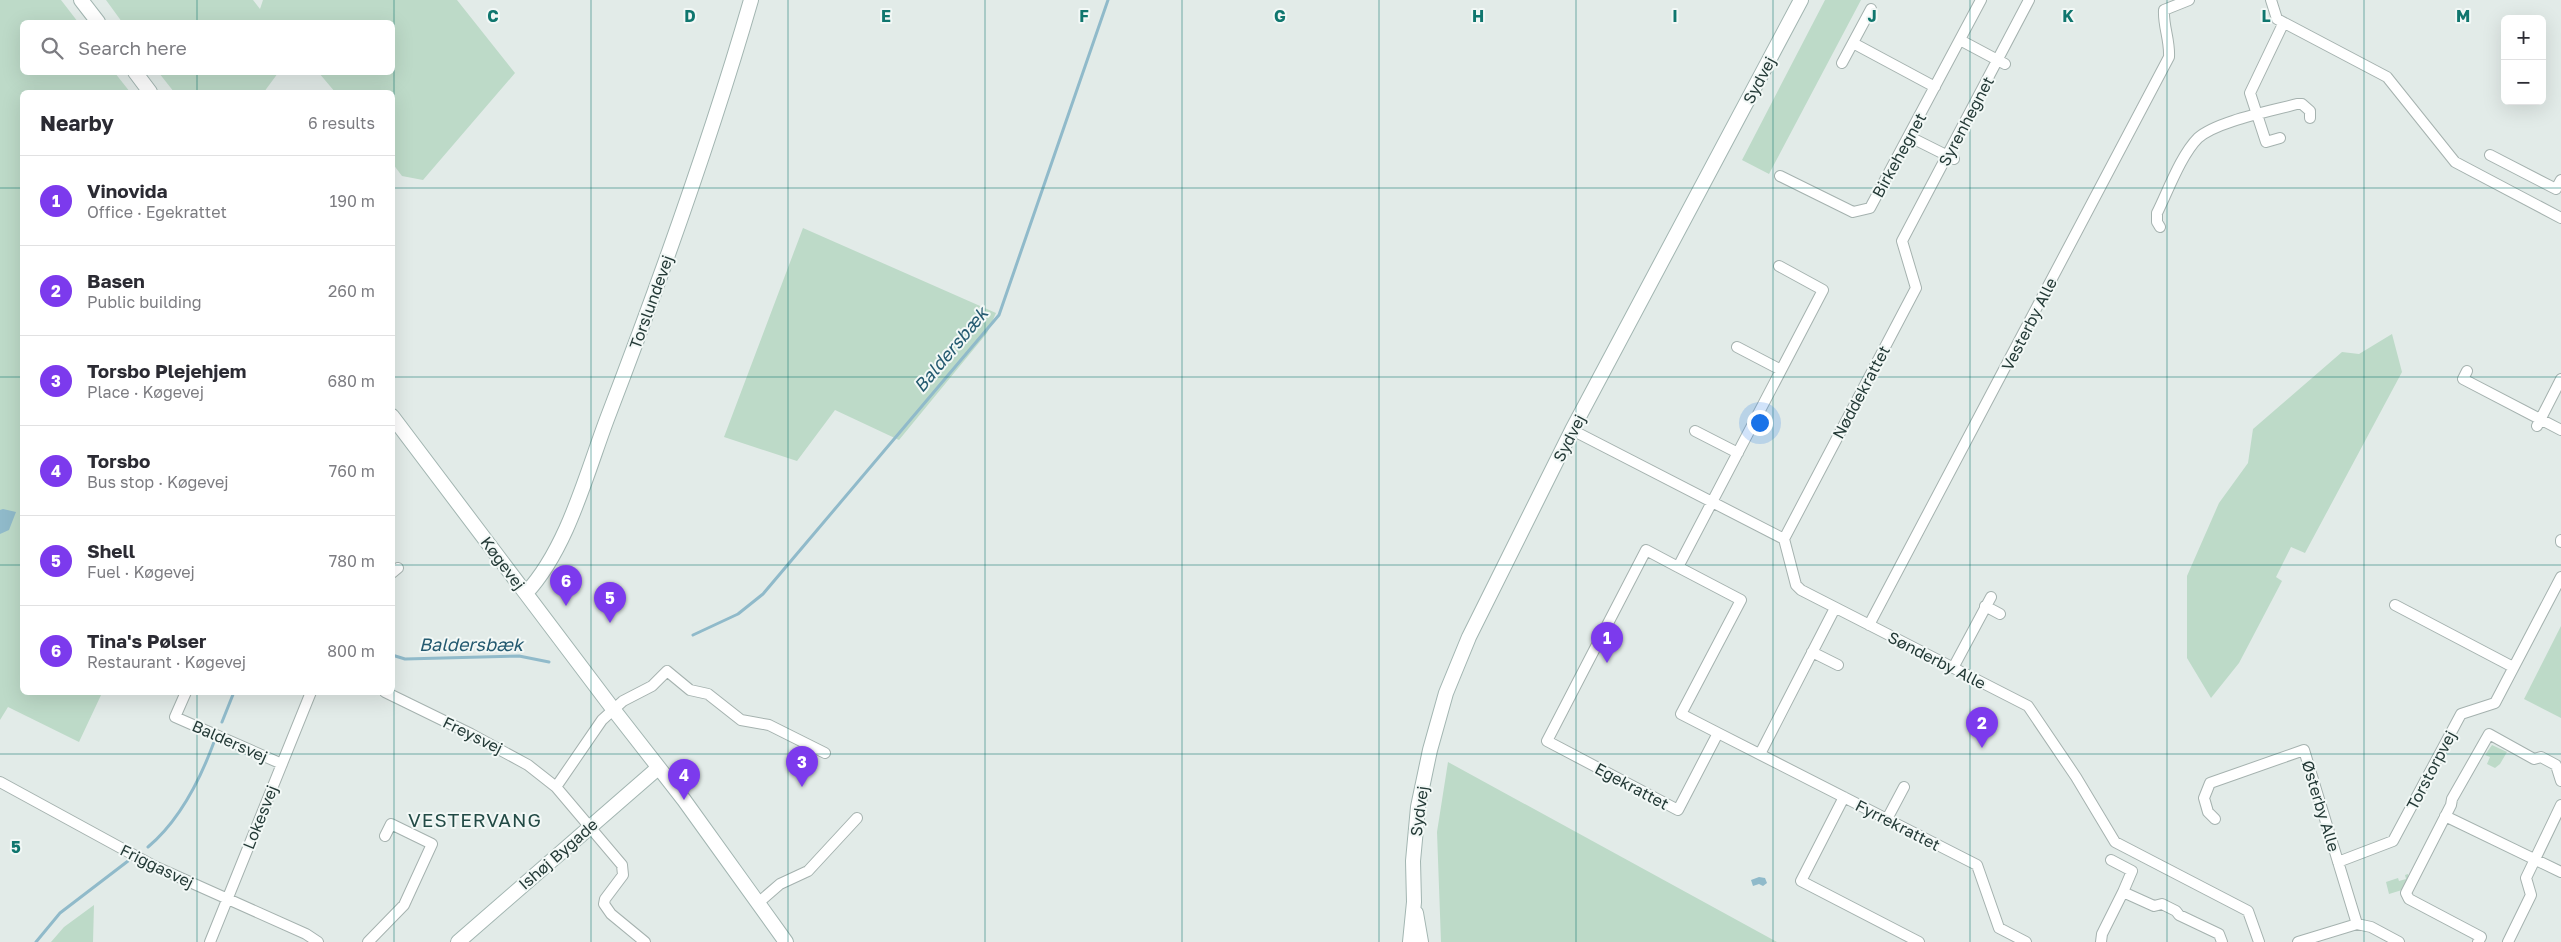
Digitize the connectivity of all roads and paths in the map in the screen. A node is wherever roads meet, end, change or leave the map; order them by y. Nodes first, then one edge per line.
1 (81, 0) edge
2 (751, 0) edge
3 (1801, 0) edge
4 (1981, 0) edge
5 (2029, 0) edge
6 (2189, 0) edge
7 (2271, 0) edge
8 (1871, 9) dead end
9 (96, 20) edge
10 (2284, 24) junction
11 (1960, 40) junction
12 (1853, 43) junction
13 (2002, 62) junction
14 (1842, 63) dead end
15 (137, 75) edge
16 (1935, 87) junction
17 (148, 90) edge
18 (2257, 115) junction
19 (2310, 118) dead end
20 (1910, 136) junction
21 (2280, 138) dead end
22 (2490, 155) dead end
23 (1951, 157) junction
24 (1780, 176) dead end
25 (2561, 180) edge
26 (2561, 218) edge
27 (2160, 227) dead end
28 (1902, 241) joint
29 (1779, 266) dead end
30 (1737, 347) dead end
31 (1781, 370) junction
32 (2467, 371) dead end
33 (2561, 379) edge
34 (395, 420) edge
35 (2539, 422) junction
36 (1572, 430) junction
37 (2561, 430) edge
38 (1696, 431) dead end
39 (1738, 453) junction
40 (1712, 503) junction
41 (1784, 540) junction
42 (1678, 567) junction
43 (2561, 577) edge
44 (526, 593) junction
45 (1991, 597) dead end
46 (2395, 605) dead end
47 (1986, 606) junction
48 (1835, 608) junction
49 (2000, 614) dead end
50 (1869, 625) junction
51 (1812, 652) junction
52 (1838, 665) dead end
53 (2513, 667) junction
54 (1953, 668) junction
55 (185, 695) edge
56 (310, 695) edge
57 (391, 695) edge
58 (613, 710) junction
59 (1718, 733) junction
60 (825, 753) dead end
61 (1760, 754) junction
62 (282, 764) junction
63 (658, 768) junction
64 (2561, 781) edge
65 (0, 782) edge
66 (556, 787) junction
67 (1904, 787) dead end
68 (1844, 797) junction
69 (2561, 805) edge
70 (2446, 816) junction
71 (857, 818) dead end
72 (2215, 818) dead end
73 (1887, 819) junction
74 (589, 827) junction
75 (386, 836) dead end
76 (2536, 859) junction
77 (2112, 860) dead end
78 (2338, 862) junction
79 (2561, 872) edge
80 (2123, 892) junction
81 (227, 900) junction
82 (1414, 902) junction
83 (758, 903) junction
84 (2357, 924) junction
85 (210, 942) edge
86 (318, 942) edge
87 (368, 942) edge
88 (458, 942) edge
89 (645, 942) edge
90 (786, 942) edge
91 (1410, 942) edge
92 (1421, 942) edge
93 (1918, 942) edge
94 (2026, 942) edge
95 (2101, 942) edge
96 (2222, 942) edge
97 (2258, 942) edge
98 (2298, 942) edge
99 (2399, 942) edge
100 (2478, 942) edge
101 (2508, 942) edge

1 - 9 street
2 - 44 street, Torslundevej
3 - 36 street, Sydvej
4 - 11 street, Birkehegnet
5 - 13 street, Syrenhegnet
6 - 50 street, Vesterby Alle
7 - 10 street
8 - 12 street
10 - 18 street
10 - 26 street
11 - 13 street
11 - 16 street, Birkehegnet
12 - 14 street
12 - 16 street
13 - 23 street, Syrenhegnet
15 - 17 street
16 - 20 street, Birkehegnet
18 - 19 street
18 - 21 street
18 - 27 street
20 - 23 street
20 - 24 street, Birkehegnet
22 - 25 street
23 - 28 street, Syrenhegnet
28 - 41 street, Nøddekrattet
29 - 31 street
30 - 31 street
31 - 39 street
32 - 35 street
33 - 35 street
34 - 44 street, Køgevej
35 - 37 street
36 - 40 street
36 - 82 street, Sydvej
38 - 39 street
39 - 40 street
40 - 41 street
40 - 42 street
41 - 48 street, Sønderby Alle
42 - 59 street, Egekrattet
42 - 59 street, Egekrattet
43 - 53 street, Torstorpvej
44 - 58 street, Køgevej
45 - 47 street
46 - 53 street
47 - 49 street
47 - 54 street
48 - 50 street, Sønderby Alle
48 - 51 street
50 - 54 street, Sønderby Alle
51 - 52 street
51 - 61 street
53 - 78 street, Torstorpvej
54 - 97 street, Sønderby Alle
55 - 62 street, Baldersvej
56 - 62 street, Lokesvej
57 - 66 street, Freysvej
58 - 60 street
58 - 63 street, Køgevej
58 - 66 street
59 - 61 street, Fyrrekrattet
61 - 68 street, Fyrrekrattet
62 - 81 street, Lokesvej
63 - 74 street, Ishøj Bygade
63 - 83 street, Køgevej
64 - 70 street
65 - 81 street, Friggasvej
66 - 74 street, Freysvej
67 - 73 street
68 - 73 street, Fyrrekrattet
68 - 93 street
69 - 76 street
70 - 76 street
70 - 100 street
71 - 83 street
72 - 78 street, Østerby Alle
73 - 94 street, Fyrrekrattet
74 - 88 street, Ishøj Bygade
74 - 89 street, Freysvej
75 - 87 street
76 - 79 street
76 - 101 street
77 - 80 street
78 - 84 street, Østerby Alle
80 - 95 street
80 - 96 street
81 - 85 street, Lokesvej
81 - 86 street, Friggasvej
82 - 91 street, Sydvej
82 - 92 street, Sydvej
83 - 90 street, Køgevej
84 - 98 street
84 - 99 street

